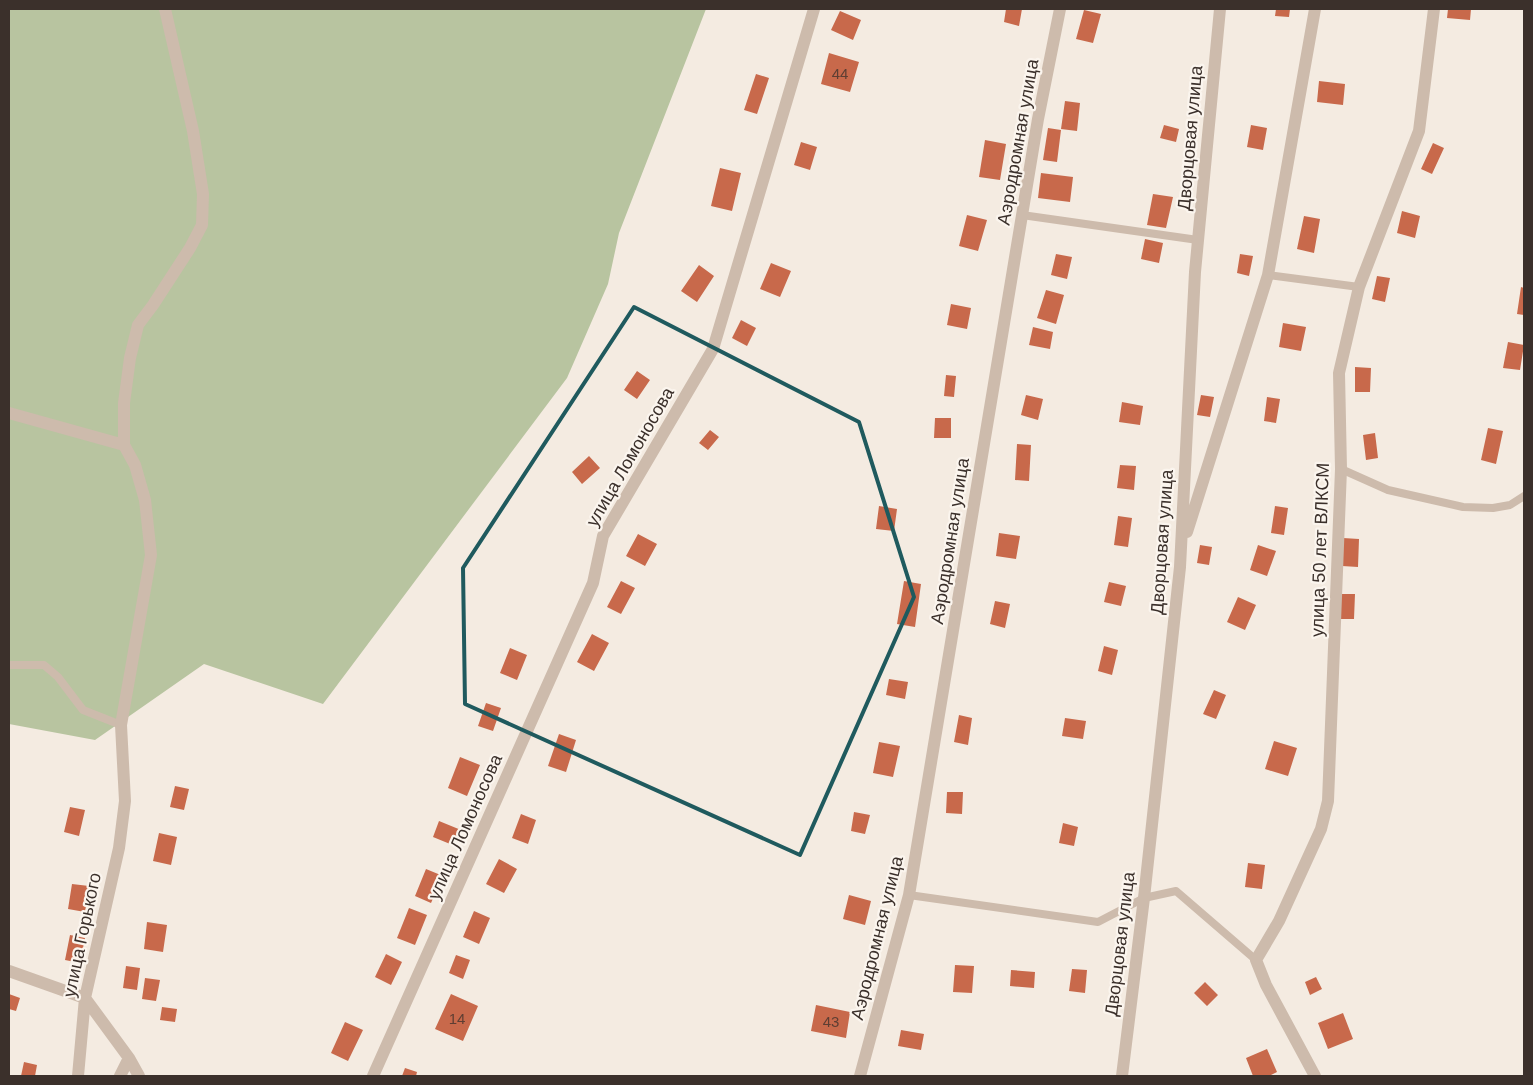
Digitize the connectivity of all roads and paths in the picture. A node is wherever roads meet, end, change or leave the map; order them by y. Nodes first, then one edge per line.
1 (165, 9) edge
2 (814, 9) edge
3 (1060, 9) edge
4 (1220, 9) edge
5 (1315, 9) edge
6 (1434, 9) edge
7 (1022, 215) junction
8 (1198, 240) junction
9 (1268, 276) junction
10 (1359, 287) junction
11 (9, 413) edge
12 (124, 445) junction
13 (1341, 469) junction
14 (1524, 496) edge
15 (1181, 551) junction
16 (9, 665) edge
17 (121, 725) junction
18 (909, 895) junction
19 (1144, 898) junction
20 (1256, 960) junction
21 (9, 972) edge
22 (85, 998) junction
23 (129, 1058) junction
24 (78, 1076) edge
25 (120, 1076) edge
26 (139, 1076) edge
27 (373, 1076) edge
28 (860, 1076) edge
29 (1122, 1076) edge
30 (1315, 1076) edge

1 - 12 street
2 - 27 street, улица Ломоносова
3 - 7 street, Аэродромная улица
4 - 8 street, Дворцовая улица
5 - 9 street
6 - 10 street, улица 50 лет ВЛКСМ
7 - 8 lane
7 - 18 street, Аэродромная улица
8 - 15 street, Дворцовая улица
9 - 10 lane
9 - 15 street
10 - 13 street, улица 50 лет ВЛКСМ
11 - 12 street
12 - 17 street, улица Горького
13 - 14 lane
13 - 20 street, улица 50 лет ВЛКСМ
15 - 19 street, Дворцовая улица
16 - 17 lane
17 - 22 street, улица Горького
18 - 19 lane
18 - 28 street, Аэродромная улица
19 - 20 lane
19 - 29 street, Дворцовая улица
20 - 30 street
21 - 22 street
22 - 23 street
22 - 24 street, улица Горького
23 - 25 street
23 - 26 street

